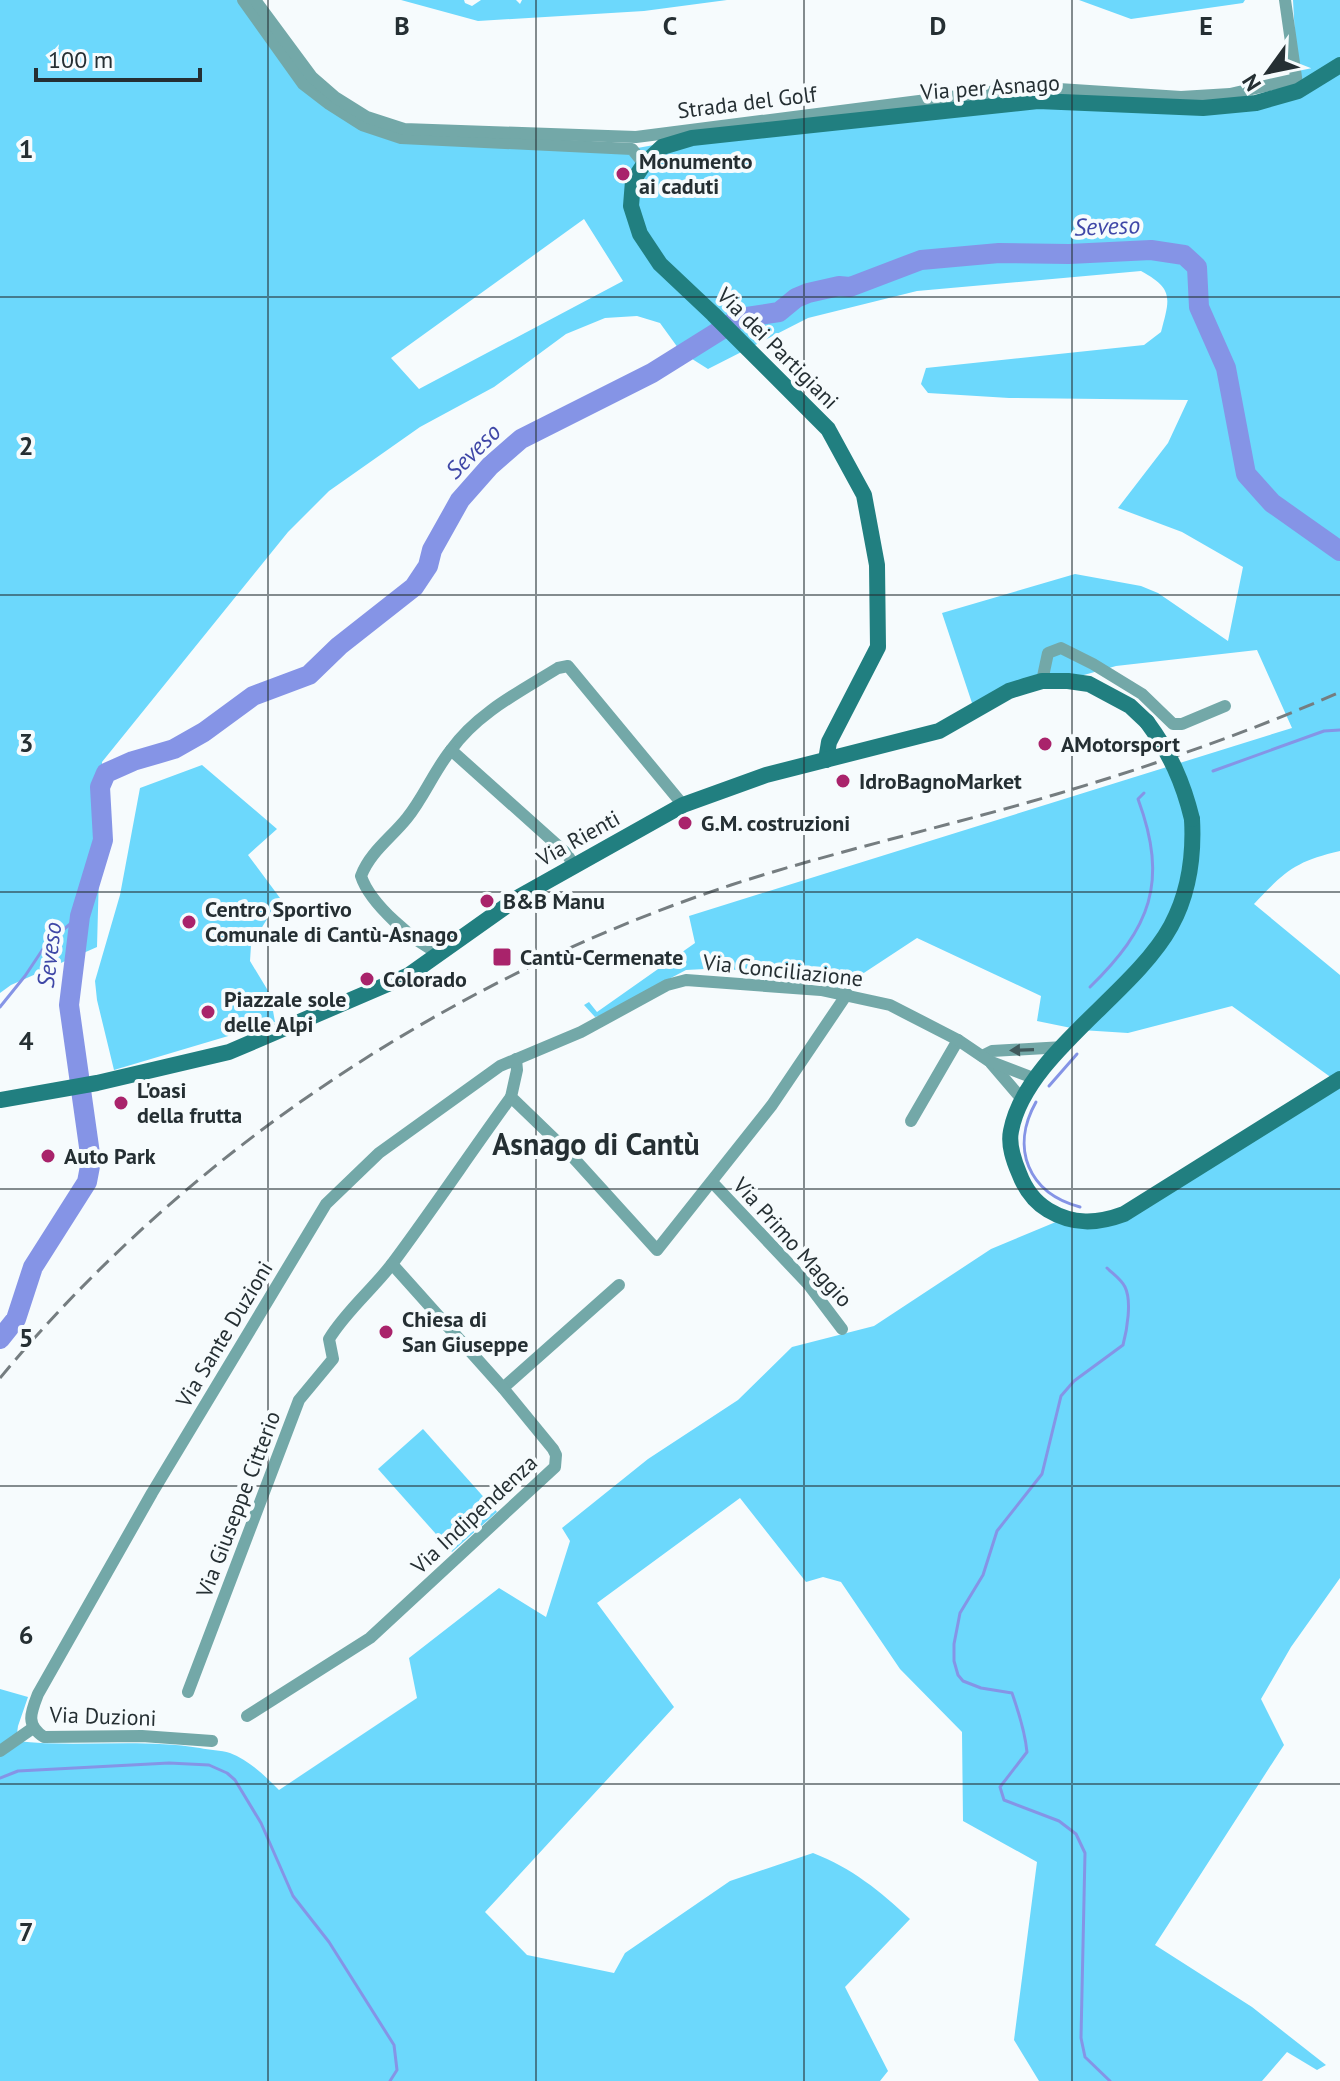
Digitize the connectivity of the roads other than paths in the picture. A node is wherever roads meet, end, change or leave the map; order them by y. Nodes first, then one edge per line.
1 (243, 0) edge
2 (255, 0) edge
3 (1285, 0) edge
4 (1340, 65) edge
5 (1297, 85) junction
6 (644, 164) junction
7 (1042, 681) junction
8 (1225, 706) dead end
9 (451, 750) junction
10 (826, 760) junction
11 (683, 805) junction
12 (574, 865) junction
13 (441, 954) junction
14 (847, 994) junction
15 (958, 1040) junction
16 (1064, 1047) junction
17 (986, 1058) junction
18 (516, 1059) junction
19 (1036, 1079) junction
20 (1340, 1079) edge
21 (511, 1097) junction
22 (1021, 1098) junction
23 (0, 1100) edge
24 (911, 1121) dead end
25 (712, 1182) junction
26 (392, 1264) junction
27 (619, 1285) dead end
28 (842, 1329) dead end
29 (503, 1388) junction
30 (188, 1692) dead end
31 (38, 1694) joint
32 (247, 1716) dead end
33 (33, 1728) junction
34 (212, 1741) dead end
35 (0, 1751) edge

1 - 6 street
2 - 5 street, Strada del Golf
3 - 5 street
4 - 5 main road, Via per Asnago
5 - 6 main road, Via per Asnago
6 - 10 main road, Via dei Partigiani
7 - 8 street
7 - 10 main road, Via Rienti
7 - 16 main road, bridge
9 - 11 street
9 - 12 street
9 - 13 street
10 - 11 main road, Via Rienti
11 - 12 main road, Via Rienti
12 - 13 main road, Via Rienti
13 - 23 main road, Via Rienti
14 - 15 street, Via Conciliazione
14 - 18 street, Via Conciliazione
14 - 25 street, Via Primo Maggio
15 - 17 street, Via Conciliazione
15 - 24 street
16 -> 17 street
16 - 19 main road
17 - 19 street
17 - 22 street
18 - 21 street
18 - 31 street, Via Sante Duzioni
19 - 22 main road
20 - 22 main road
21 - 25 street, Via Primo Maggio
21 - 26 street
25 - 28 street, Via Primo Maggio
26 - 29 street, Via Indipendenza
26 - 30 street, Via Giuseppe Citterio
27 - 29 street
29 - 32 street, Via Indipendenza
31 - 33 street, Via Duzioni
33 - 34 street, Via Duzioni
33 - 35 street

